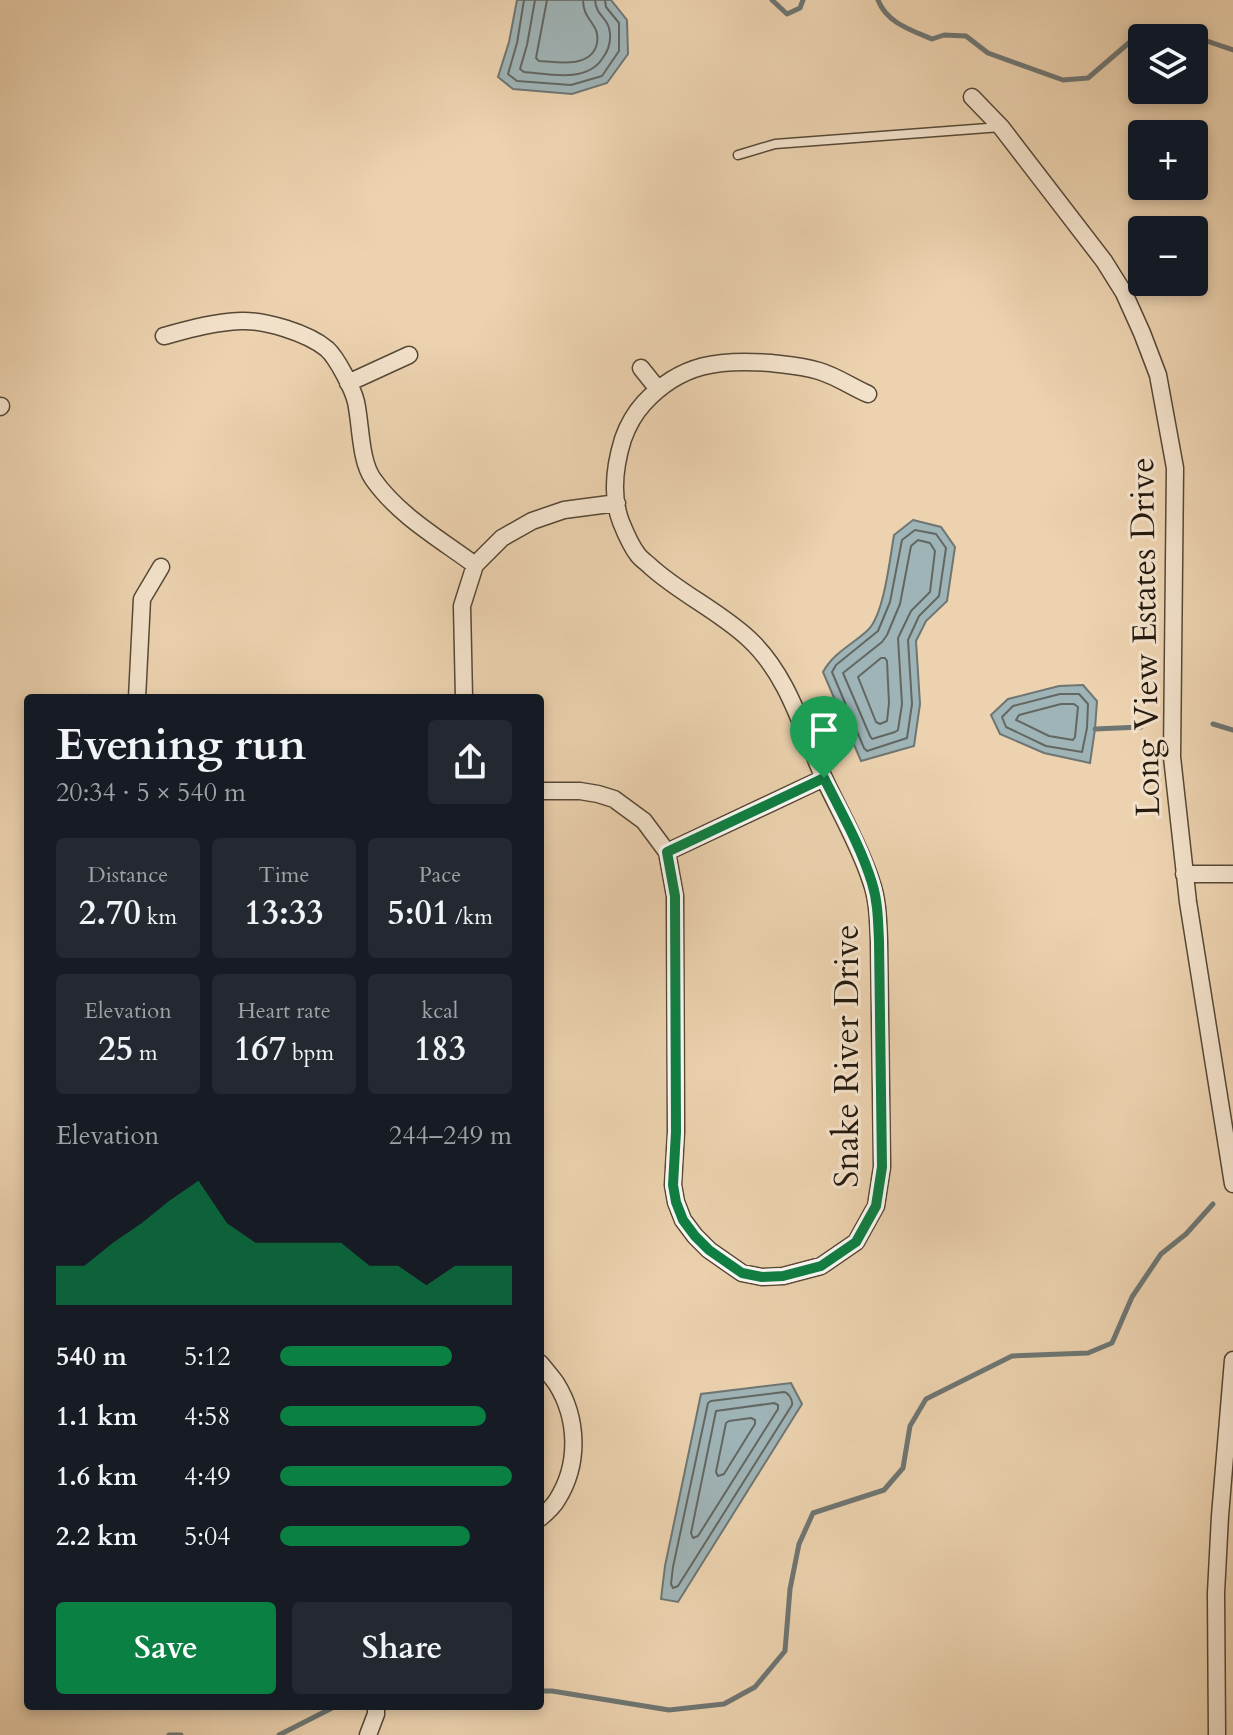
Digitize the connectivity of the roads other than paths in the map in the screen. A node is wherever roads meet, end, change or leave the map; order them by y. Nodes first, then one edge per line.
1 (972, 97) dead end
2 (1001, 127) junction
3 (738, 155) dead end
4 (164, 336) dead end
5 (409, 355) dead end
6 (641, 368) dead end
7 (348, 383) junction
8 (657, 388) junction
9 (868, 394) dead end
10 (617, 503) junction
11 (475, 565) junction
12 (161, 567) dead end
13 (137, 694) edge
14 (464, 694) edge
15 (824, 778) junction
16 (544, 791) edge
17 (667, 852) junction
18 (1184, 874) junction
19 (1233, 874) edge
20 (1233, 1184) edge
21 (1233, 1360) edge
22 (544, 1368) edge
23 (544, 1514) edge
24 (376, 1710) edge
25 (368, 1735) edge
26 (1217, 1735) edge

1 - 2 street, Long View Estates Drive
2 - 3 lane
2 - 18 street, Long View Estates Drive
4 - 7 street
5 - 7 street
6 - 8 street
7 - 11 street
8 - 9 street, Snake River Drive
8 - 10 street, Snake River Drive
10 - 11 street
10 - 15 street, Snake River Drive
11 - 14 street
12 - 13 street
15 - 17 street
15 - 17 street, Snake River Drive
16 - 17 street, Snake River Drive
18 - 19 street
18 - 20 street, Long View Estates Drive
21 - 26 street
22 - 23 street
24 - 25 street

